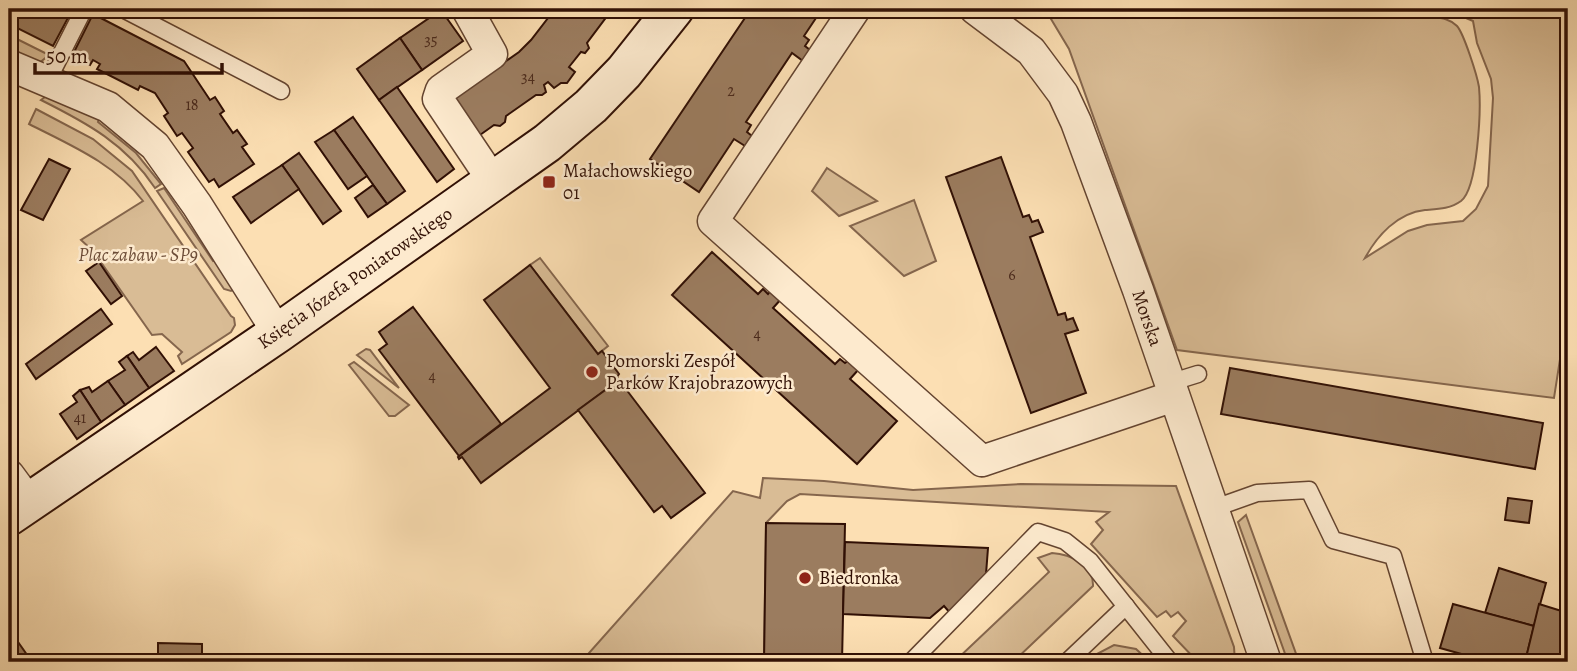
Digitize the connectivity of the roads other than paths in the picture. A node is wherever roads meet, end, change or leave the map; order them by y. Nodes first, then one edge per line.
1 (84, 9) edge
2 (123, 9) edge
3 (467, 9) edge
4 (855, 9) edge
5 (975, 9) edge
6 (661, 13) edge
7 (9, 65) edge
8 (47, 82) junction
9 (281, 91) dead end
10 (493, 181) junction
11 (278, 333) junction
12 (1198, 374) dead end
13 (1172, 390) junction
14 (15, 498) edge
15 (1212, 509) junction
16 (1126, 606) junction
17 (911, 662) edge
18 (1067, 662) edge
19 (1170, 662) edge
20 (1266, 662) edge
21 (1425, 662) edge

1 - 8 lane
2 - 9 lane
3 - 10 street
4 - 13 street
5 - 13 street, Morska
6 - 10 street, Księcia Józefa Poniatowskiego
7 - 8 street
8 - 11 street
10 - 11 street, Księcia Józefa Poniatowskiego
11 - 14 street, Księcia Józefa Poniatowskiego
12 - 13 lane
13 - 15 street, Morska
15 - 20 street, Morska
15 - 21 lane
16 - 17 lane
16 - 18 lane
16 - 19 lane

